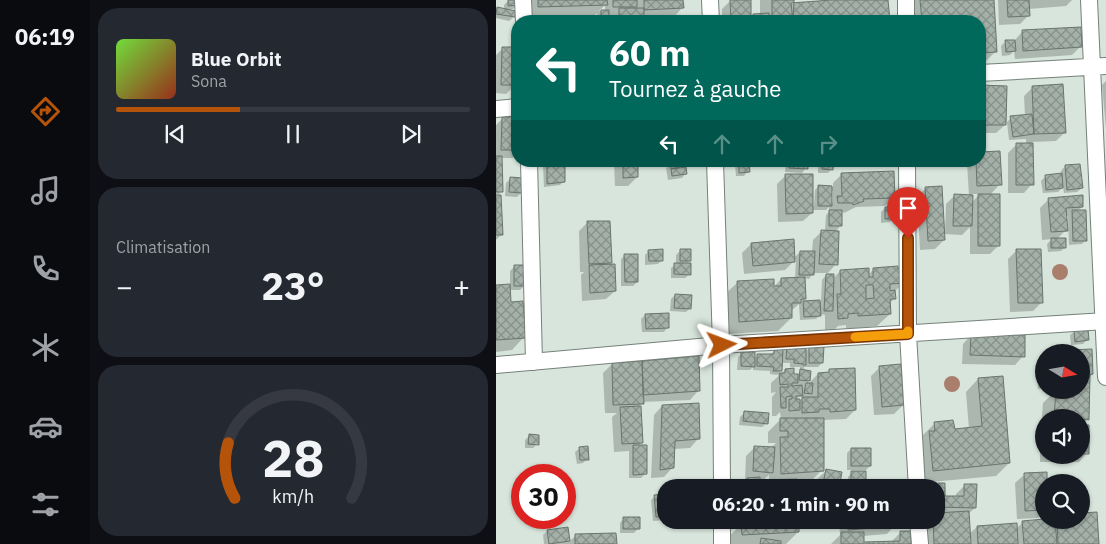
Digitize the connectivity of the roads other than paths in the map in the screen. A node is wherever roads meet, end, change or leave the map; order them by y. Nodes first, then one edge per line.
1 (523, 0) edge
2 (710, 0) edge
3 (906, 0) edge
4 (1089, 0) edge
5 (524, 15) edge
6 (710, 15) edge
7 (906, 15) edge
8 (1099, 67) edge
9 (986, 73) edge
10 (511, 108) edge
11 (496, 109) edge
12 (529, 167) edge
13 (715, 167) edge
14 (908, 167) edge
15 (1104, 321) edge
16 (908, 334) junction
17 (722, 345) junction
18 (534, 362) junction
19 (496, 364) edge
20 (1106, 376) edge
21 (722, 479) edge
22 (916, 479) edge
23 (722, 529) edge
24 (919, 529) edge
25 (722, 544) edge
26 (920, 544) edge

1 - 5 street
2 - 6 street
3 - 7 street
4 - 8 street
8 - 9 street
8 - 15 street
10 - 11 street
12 - 18 street
13 - 17 street
14 - 16 street
15 - 16 street
15 - 20 street
16 - 17 street
16 - 22 street
17 - 18 street
17 - 21 street
18 - 19 street
23 - 25 street
24 - 26 street

